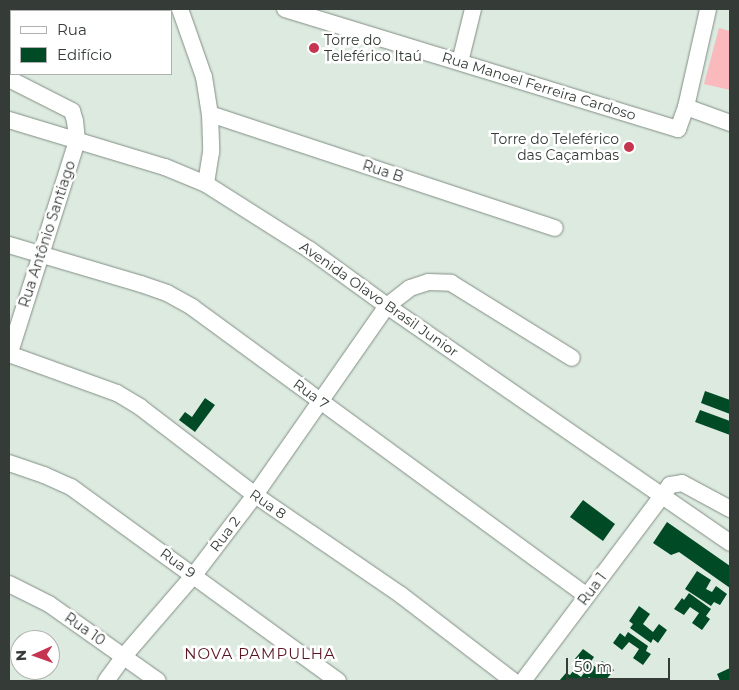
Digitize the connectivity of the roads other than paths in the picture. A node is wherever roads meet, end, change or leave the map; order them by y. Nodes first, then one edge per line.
1 (180, 9) edge
2 (285, 9) edge
3 (473, 9) edge
4 (708, 9) edge
5 (460, 62) junction
6 (9, 79) edge
7 (686, 107) junction
8 (210, 114) junction
9 (9, 120) edge
10 (730, 123) edge
11 (77, 141) junction
12 (206, 184) junction
13 (555, 228) dead end
14 (9, 245) edge
15 (41, 255) junction
16 (387, 306) junction
17 (9, 354) edge
18 (572, 358) dead end
19 (321, 401) junction
20 (9, 463) edge
21 (255, 495) junction
22 (661, 496) junction
23 (730, 509) edge
24 (730, 543) edge
25 (194, 575) junction
26 (9, 584) edge
27 (587, 596) junction
28 (124, 656) junction
29 (106, 681) edge
30 (158, 681) edge
31 (338, 681) edge
32 (513, 681) edge
33 (523, 681) edge

1 - 8 street
2 - 5 street, Rua Manoel Ferreira Cardoso
3 - 5 street
4 - 7 street
5 - 7 street, Rua Manoel Ferreira Cardoso
6 - 11 street
7 - 10 street
8 - 12 street
8 - 13 street, Rua B
9 - 11 street, Avenida Olavo Brasil Junior
11 - 12 street, Avenida Olavo Brasil Junior
11 - 15 street, Rua Antônio Santiago
12 - 16 street, Avenida Olavo Brasil Junior
14 - 15 street, Rua 7
15 - 17 street, Rua Antônio Santiago
15 - 19 street, Rua 7
16 - 18 street, Rua 2
16 - 19 street, Rua 2
16 - 22 street, Avenida Olavo Brasil Junior
17 - 21 street, Rua 8
19 - 21 street, Rua 2
19 - 27 street, Rua 7
20 - 25 street, Rua 9
21 - 25 street, Rua 2
21 - 32 street, Rua 8
22 - 23 street
22 - 24 street, Avenida Olavo Brasil Junior
22 - 27 street, Rua 1
25 - 28 street, Rua 2
25 - 31 street, Rua 9
26 - 28 street, Rua 10
27 - 33 street, Rua 1
28 - 29 street, Rua 2
28 - 30 street, Rua 10

